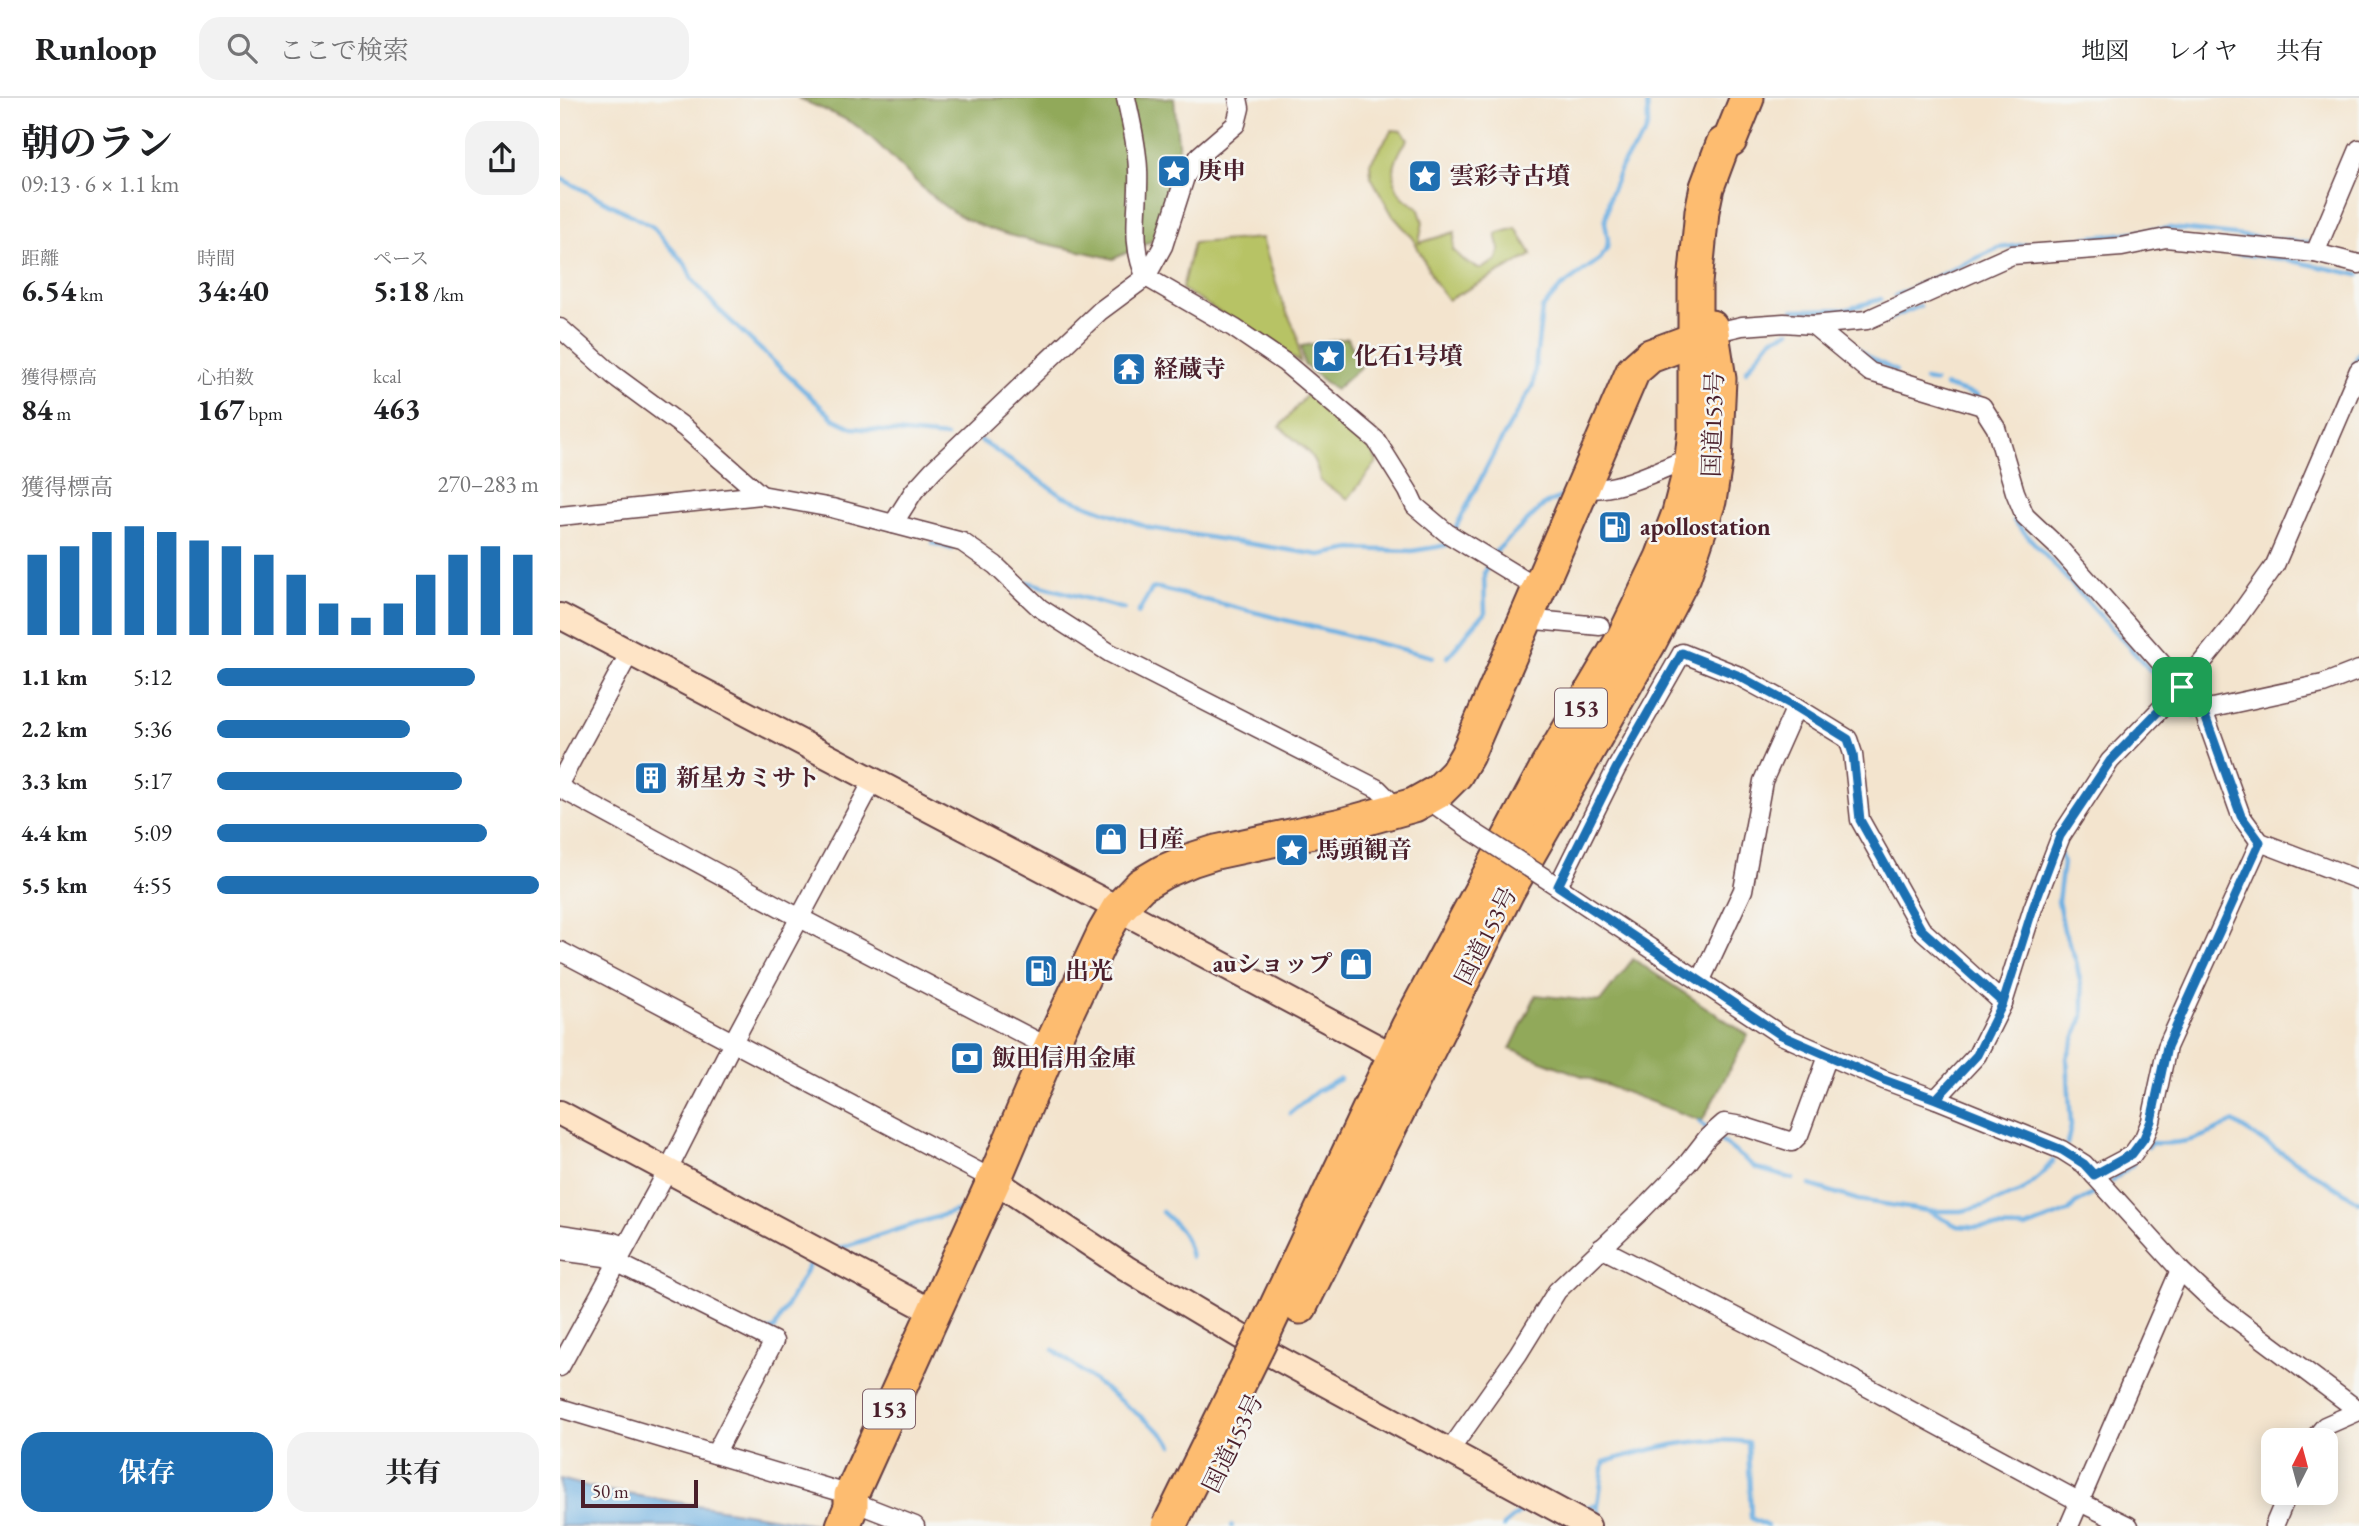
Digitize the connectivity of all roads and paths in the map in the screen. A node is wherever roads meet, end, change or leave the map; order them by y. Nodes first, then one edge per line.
1 (1126, 98) edge
2 (1238, 98) edge
3 (1747, 98) edge
4 (2359, 149) edge
5 (2315, 253) junction
6 (2359, 264) edge
7 (1146, 277) junction
8 (1813, 325) junction
9 (560, 328) edge
10 (1703, 336) junction
11 (2359, 370) edge
12 (1677, 463) dead end
13 (1580, 488) junction
14 (761, 495) junction
15 (560, 516) edge
16 (893, 524) junction
17 (1537, 588) junction
18 (560, 616) edge
19 (1525, 619) junction
20 (1600, 625) dead end
21 (629, 654) junction
22 (2359, 670) edge
23 (2182, 687) junction
24 (1796, 707) junction
25 (2203, 710) junction
26 (873, 781) junction
27 (560, 782) edge
28 (560, 788) edge
29 (1427, 799) junction
30 (1392, 812) junction
31 (2260, 842) junction
32 (2359, 880) edge
33 (1555, 884) junction
34 (1118, 909) junction
35 (800, 918) junction
36 (560, 951) edge
37 (1700, 982) junction
38 (2003, 1003) junction
39 (733, 1042) junction
40 (1050, 1048) junction
41 (1828, 1056) junction
42 (1406, 1062) junction
43 (1936, 1099) junction
44 (560, 1113) edge
45 (668, 1170) junction
46 (2094, 1175) junction
47 (994, 1180) junction
48 (560, 1234) edge
49 (1601, 1248) junction
50 (560, 1251) edge
51 (621, 1254) junction
52 (2180, 1270) junction
53 (933, 1312) junction
54 (1272, 1339) junction
55 (560, 1367) edge
56 (560, 1408) edge
57 (2359, 1411) edge
58 (2323, 1428) edge
59 (1450, 1450) junction
60 (715, 1454) junction
61 (2080, 1502) junction
62 (2283, 1505) edge
63 (848, 1509) edge
64 (915, 1526) edge
65 (1169, 1526) edge
66 (1193, 1526) edge
67 (1588, 1526) edge
68 (2069, 1526) edge
69 (2129, 1526) edge
70 (2274, 1526) edge

1 - 7 street
2 - 7 street
3 - 10 highway, 国道153号 / 153
4 - 5 street
5 - 6 street
5 - 8 street
7 - 16 street
7 - 17 street
8 - 10 street
8 - 23 street
9 - 14 street
10 - 13 highway, 国道153号 / 153
10 - 42 highway, 国道153号 / 153
11 - 23 street
12 - 13 street
13 - 17 highway, 国道153号 / 153
14 - 15 street
14 - 16 street
16 - 30 street
17 - 19 highway, 国道153号 / 153
18 - 21 street
19 - 20 street
19 - 29 highway, 国道153号 / 153
21 - 26 street
21 - 27 street
22 - 25 street
23 - 25 street
23 - 38 street
24 - 33 street
24 - 37 street
24 - 38 street
25 - 31 street
26 - 34 street
26 - 35 street
28 - 35 street
29 - 30 highway, 153
29 - 33 street, bridge
30 - 34 highway, 153
31 - 32 street
31 - 46 street
33 - 37 street
34 - 40 highway, 153
34 - 42 street
35 - 39 street
35 - 40 street
36 - 39 street
37 - 41 street
38 - 43 street
39 - 45 street
39 - 47 street
40 - 47 highway, 153
41 - 43 street
41 - 49 street
42 - 54 highway, 国道153号 / 153
43 - 46 street
44 - 45 street
45 - 51 street
45 - 53 street
46 - 52 street
47 - 53 highway, 153
47 - 59 street
48 - 51 street
49 - 59 street
49 - 61 street
50 - 51 street
51 - 55 street
51 - 60 street
52 - 57 street
52 - 61 street
53 - 63 highway, 153
54 - 65 highway, 国道153号 / 153, bridge
54 - 66 highway, 国道153号 / 153
56 - 60 street
57 - 58 street
59 - 67 street
60 - 63 street
61 - 68 street
61 - 69 street
62 - 70 street
63 - 64 street

